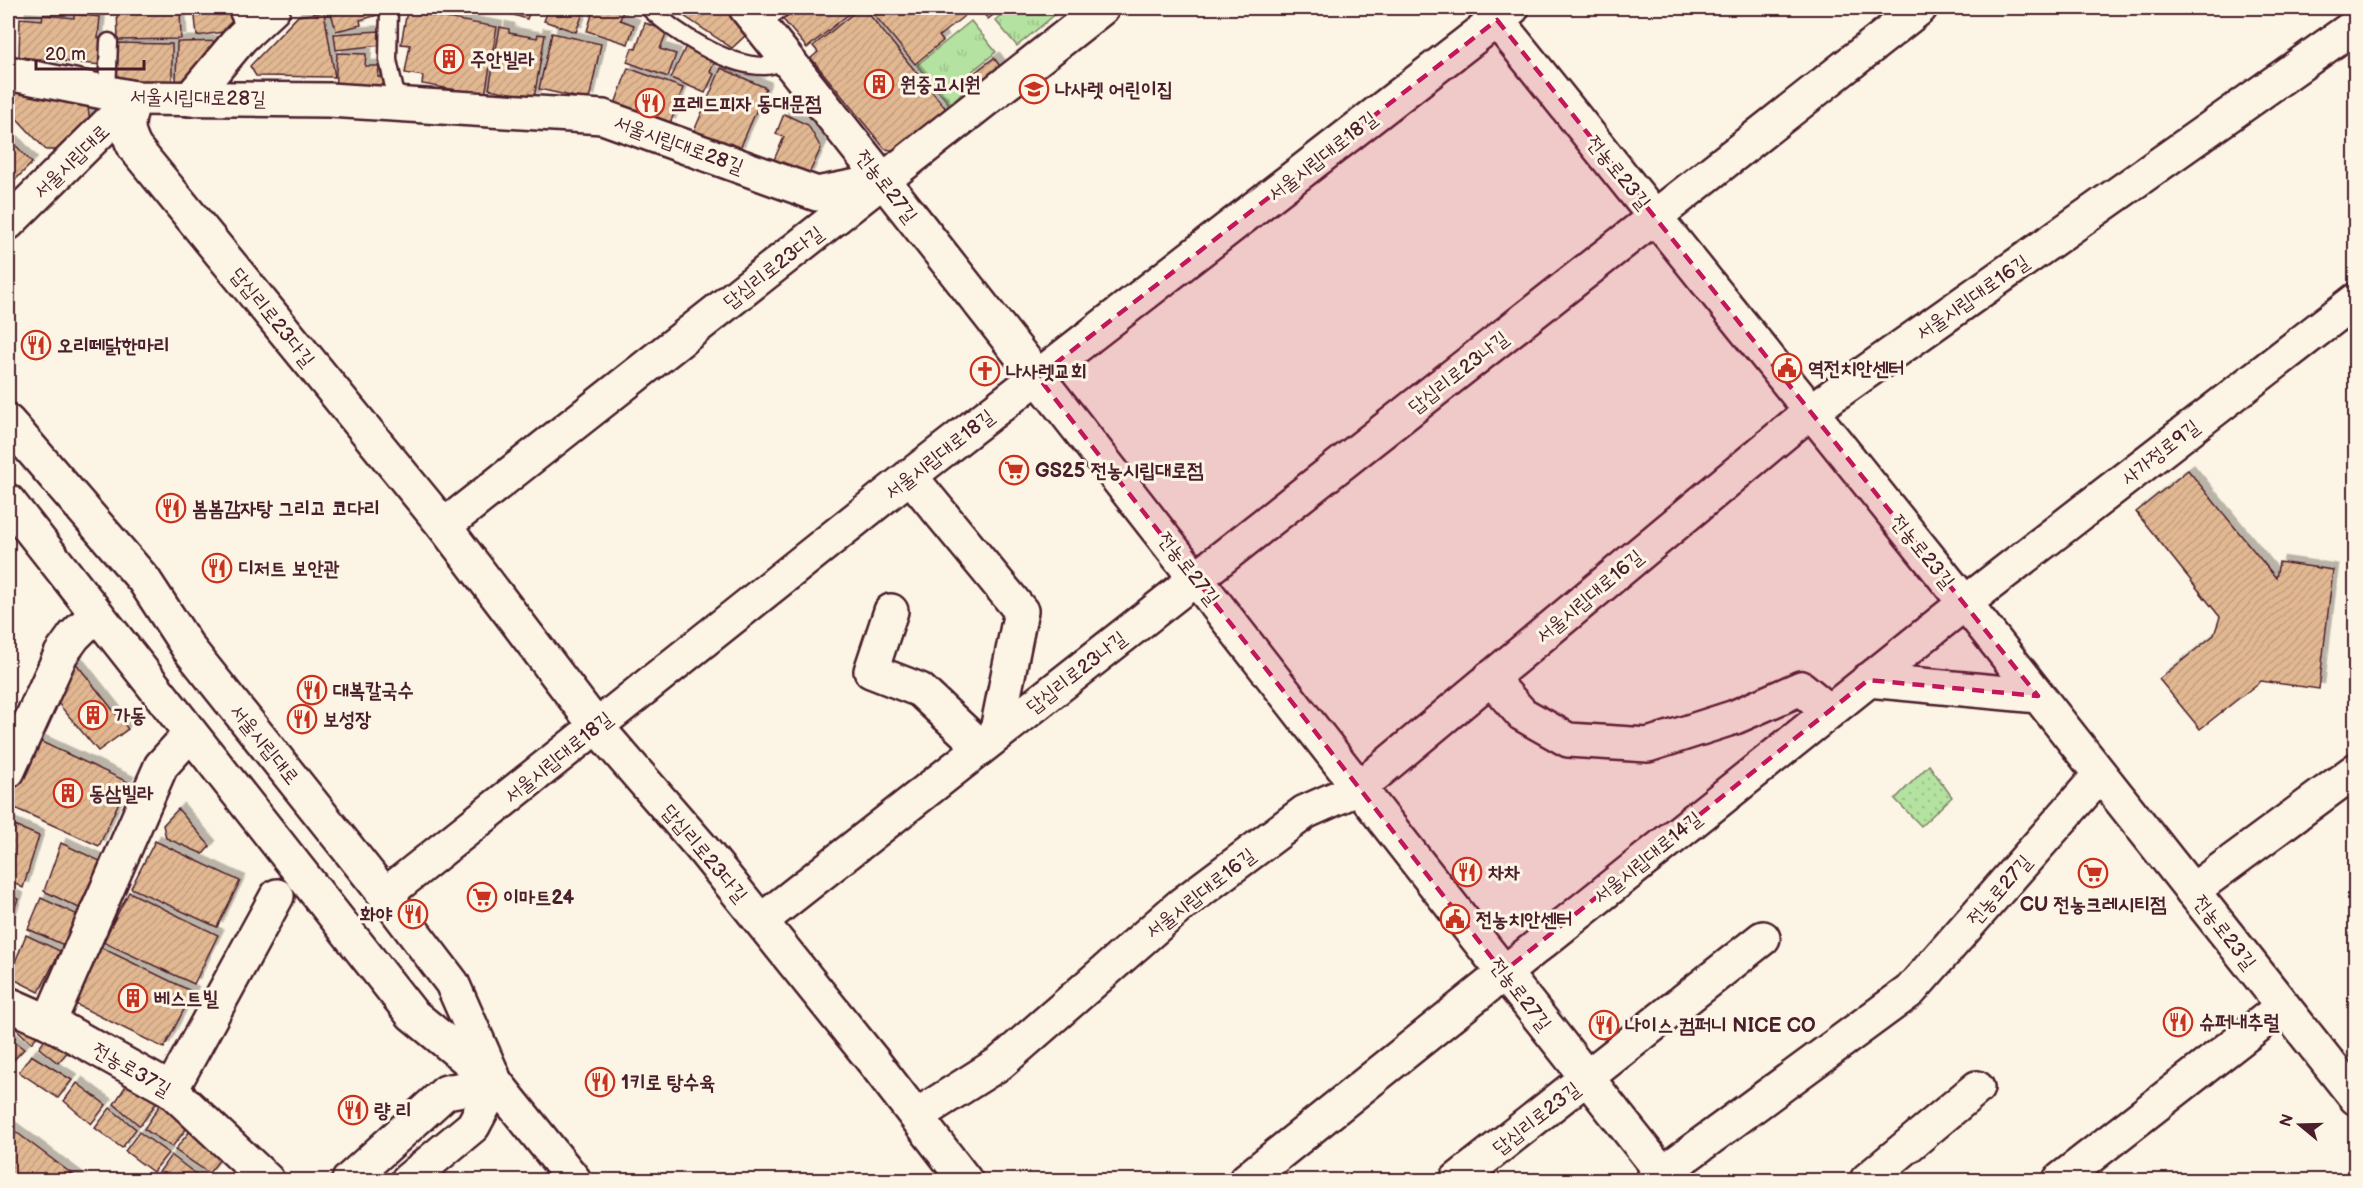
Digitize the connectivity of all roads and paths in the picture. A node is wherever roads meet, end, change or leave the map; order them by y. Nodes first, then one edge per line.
1 (273, 8) edge
2 (389, 8) edge
3 (649, 8) edge
4 (1102, 8) edge
5 (1920, 8) edge
6 (1499, 12) edge
7 (762, 13) edge
8 (242, 20) edge
9 (2355, 25) edge
10 (109, 42) dead end
11 (787, 60) junction
12 (8, 73) edge
13 (121, 96) junction
14 (190, 99) junction
15 (398, 105) junction
16 (883, 181) junction
17 (1656, 218) junction
18 (8, 221) edge
19 (2355, 300) edge
20 (1038, 377) junction
21 (1811, 411) junction
22 (8, 422) edge
23 (910, 476) junction
24 (8, 501) edge
25 (444, 526) junction
26 (1196, 576) junction
27 (1965, 603) junction
28 (891, 611) dead end
29 (96, 614) junction
30 (1490, 678) junction
31 (1868, 680) junction
32 (2038, 696) junction
33 (1830, 711) junction
34 (596, 726) junction
35 (190, 734) junction
36 (988, 741) junction
37 (2355, 770) edge
38 (8, 771) edge
39 (2100, 775) junction
40 (1359, 788) junction
41 (2192, 891) junction
42 (386, 895) junction
43 (277, 896) dead end
44 (761, 921) junction
45 (1763, 938) dead end
46 (1503, 972) junction
47 (8, 1004) edge
48 (2283, 1006) junction
49 (49, 1022) junction
50 (1587, 1078) junction
51 (496, 1083) junction
52 (1977, 1088) dead end
53 (171, 1090) junction
54 (2355, 1098) edge
55 (915, 1116) junction
56 (1661, 1178) edge
57 (267, 1180) edge
58 (349, 1180) edge
59 (408, 1180) edge
60 (574, 1180) edge
61 (965, 1180) edge
62 (1246, 1180) edge
63 (1457, 1180) edge
64 (1867, 1180) edge
65 (2060, 1180) edge

1 - 8 street
2 - 15 lane
3 - 11 lane
4 - 16 street, 답십리로23다길
5 - 17 street, 답십리로23나길
6 - 17 street, 전농로23길
6 - 20 street, 서울시립대로18길
7 - 11 street, 전농로27길
8 - 14 street
9 - 21 street, 서울시립대로16길
10 - 13 lane, 서울시립대로28길
11 - 16 street, 전농로27길
12 - 13 street, 서울시립대로28길
13 - 14 street, 서울시립대로28길
13 - 18 street, 서울시립대로
13 - 25 street, 답십리로23다길
14 - 15 street, 서울시립대로28길
15 - 16 street, 서울시립대로28길
16 - 20 street, 전농로27길
16 - 25 street, 답십리로23다길
17 - 21 street, 전농로23길
17 - 26 street, 답십리로23나길
19 - 27 street, 사가정로9길
20 - 23 street, 서울시립대로18길
20 - 26 street, 전농로27길
21 - 27 street, 전농로23길
21 - 30 street, 서울시립대로16길
22 - 42 street, 서울시립대로
23 - 34 street, 서울시립대로18길
23 - 36 street, 답십리로23나길
24 - 29 street, 서울시립대로
25 - 34 street, 답십리로23다길
26 - 36 street, 답십리로23나길
26 - 40 street, 전농로27길
27 - 31 street, 서울시립대로14길
27 - 32 street, 전농로23길
28 - 36 street
29 - 35 street, 서울시립대로
29 - 38 street
30 - 33 street
30 - 40 street, 서울시립대로16길
31 - 32 street
31 - 33 street, 서울시립대로14길
32 - 39 street, 전농로23길
33 - 46 street, 서울시립대로14길
34 - 42 street, 서울시립대로18길
34 - 44 street, 답십리로23다길
35 - 49 street
35 - 51 street, 서울시립대로
36 - 44 street, 답십리로23나길
37 - 41 street
39 - 41 street, 전농로23길
39 - 56 street, 전농로27길
40 - 46 street, 전농로27길
40 - 55 street, 서울시립대로16길
41 - 48 street, 전농로23길
42 - 51 street, 서울시립대로
43 - 53 street
44 - 55 street, 답십리로23다길
45 - 50 street
46 - 50 street, 전농로27길
46 - 62 street, 서울시립대로14길
47 - 49 street, 전농로37길
48 - 54 street, 전농로23길
48 - 65 street
49 - 53 street, 전농로37길
50 - 56 street, 전농로27길
50 - 63 street, 답십리로23길
51 - 58 street
51 - 59 street
51 - 60 street, 서울시립대로
52 - 64 street
53 - 57 street, 전농로37길
55 - 61 street, 답십리로23다길

